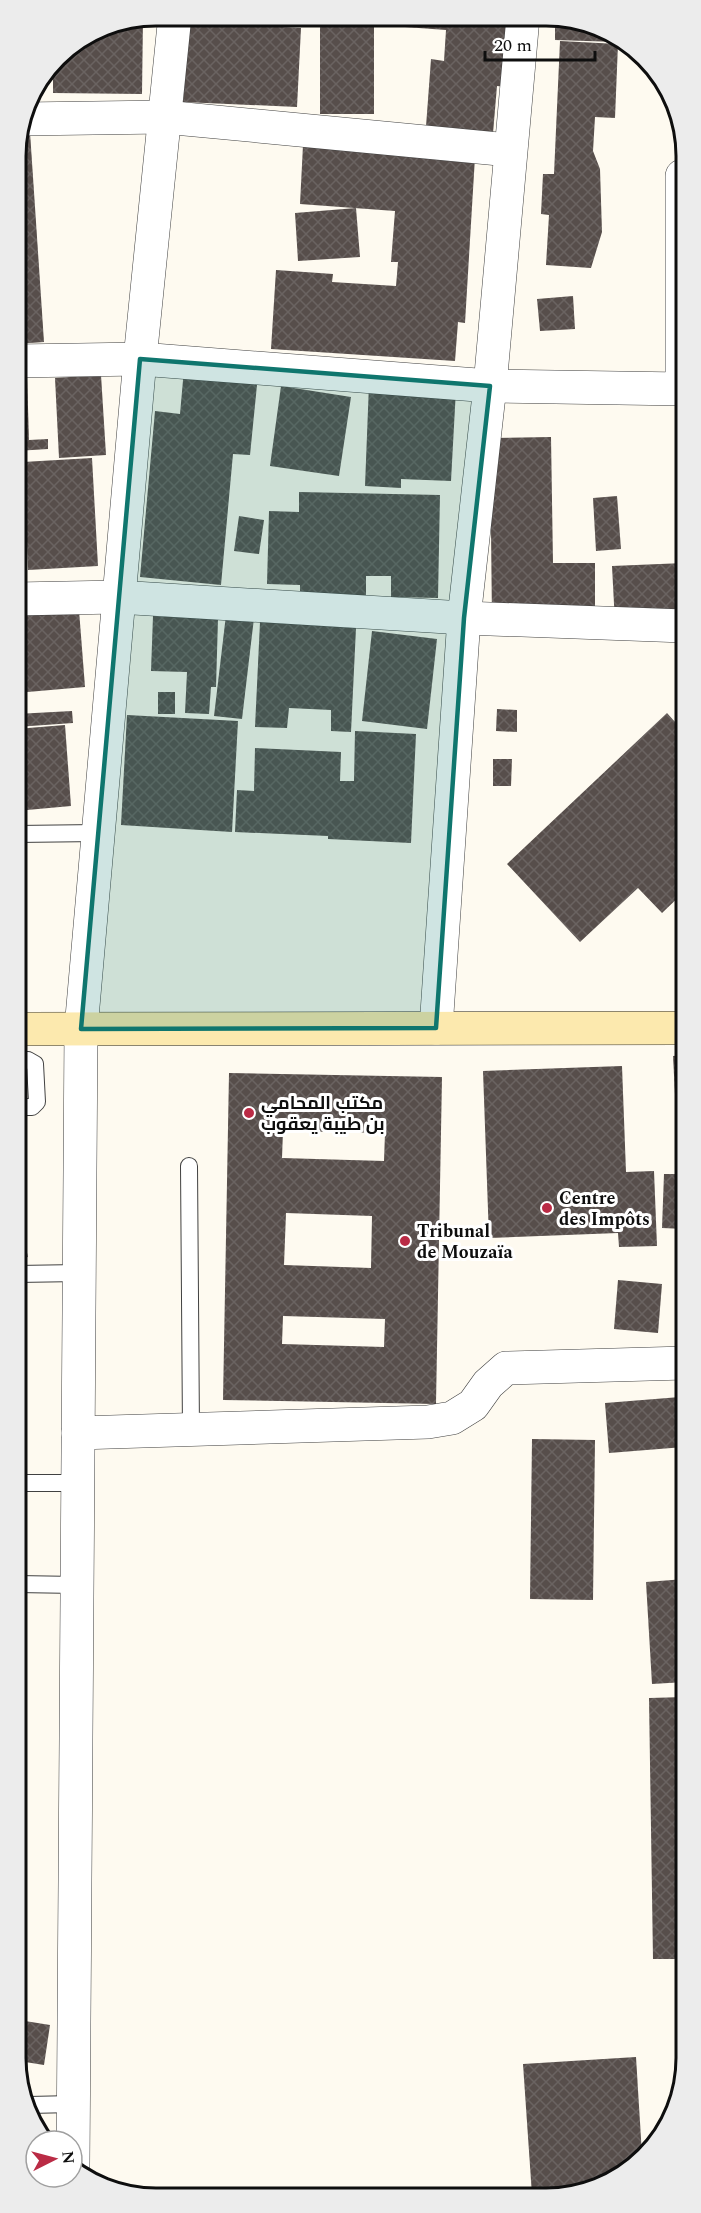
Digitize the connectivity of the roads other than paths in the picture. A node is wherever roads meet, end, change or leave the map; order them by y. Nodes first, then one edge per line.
1 (174, 26) edge
2 (522, 26) edge
3 (164, 117) junction
4 (31, 119) edge
5 (510, 150) junction
6 (140, 359) junction
7 (26, 361) edge
8 (490, 386) junction
9 (676, 389) edge
10 (117, 597) junction
11 (26, 600) edge
12 (464, 618) junction
13 (676, 626) edge
14 (98, 833) junction
15 (26, 834) edge
16 (436, 1028) junction
17 (676, 1028) edge
18 (26, 1029) edge
19 (81, 1029) junction
20 (26, 1060) edge
21 (26, 1107) edge
22 (189, 1166) dead end
23 (80, 1273) junction
24 (26, 1274) edge
25 (675, 1363) edge
26 (191, 1430) junction
27 (78, 1433) junction
28 (26, 1483) edge
29 (78, 1483) junction
30 (26, 1584) edge
31 (77, 1585) junction
32 (73, 2104) junction
33 (35, 2105) edge
34 (73, 2129) edge

1 - 3 street
2 - 5 street
3 - 4 street
3 - 5 street
3 - 6 street
5 - 8 street
6 - 7 street
6 - 8 street
6 - 10 street
8 - 9 street
8 - 12 street
10 - 11 street
10 - 12 street
10 - 14 street
12 - 13 street
12 - 16 street
14 - 15 lane
14 - 19 street
16 - 17 main road
16 - 19 main road
18 - 19 main road
19 - 23 street
20 - 21 lane
22 - 26 lane
23 - 24 lane
23 - 27 street
25 - 26 street
26 - 27 street
27 - 29 street
28 - 29 lane
29 - 31 street
30 - 31 lane
31 - 32 street
32 - 33 lane
32 - 34 street

